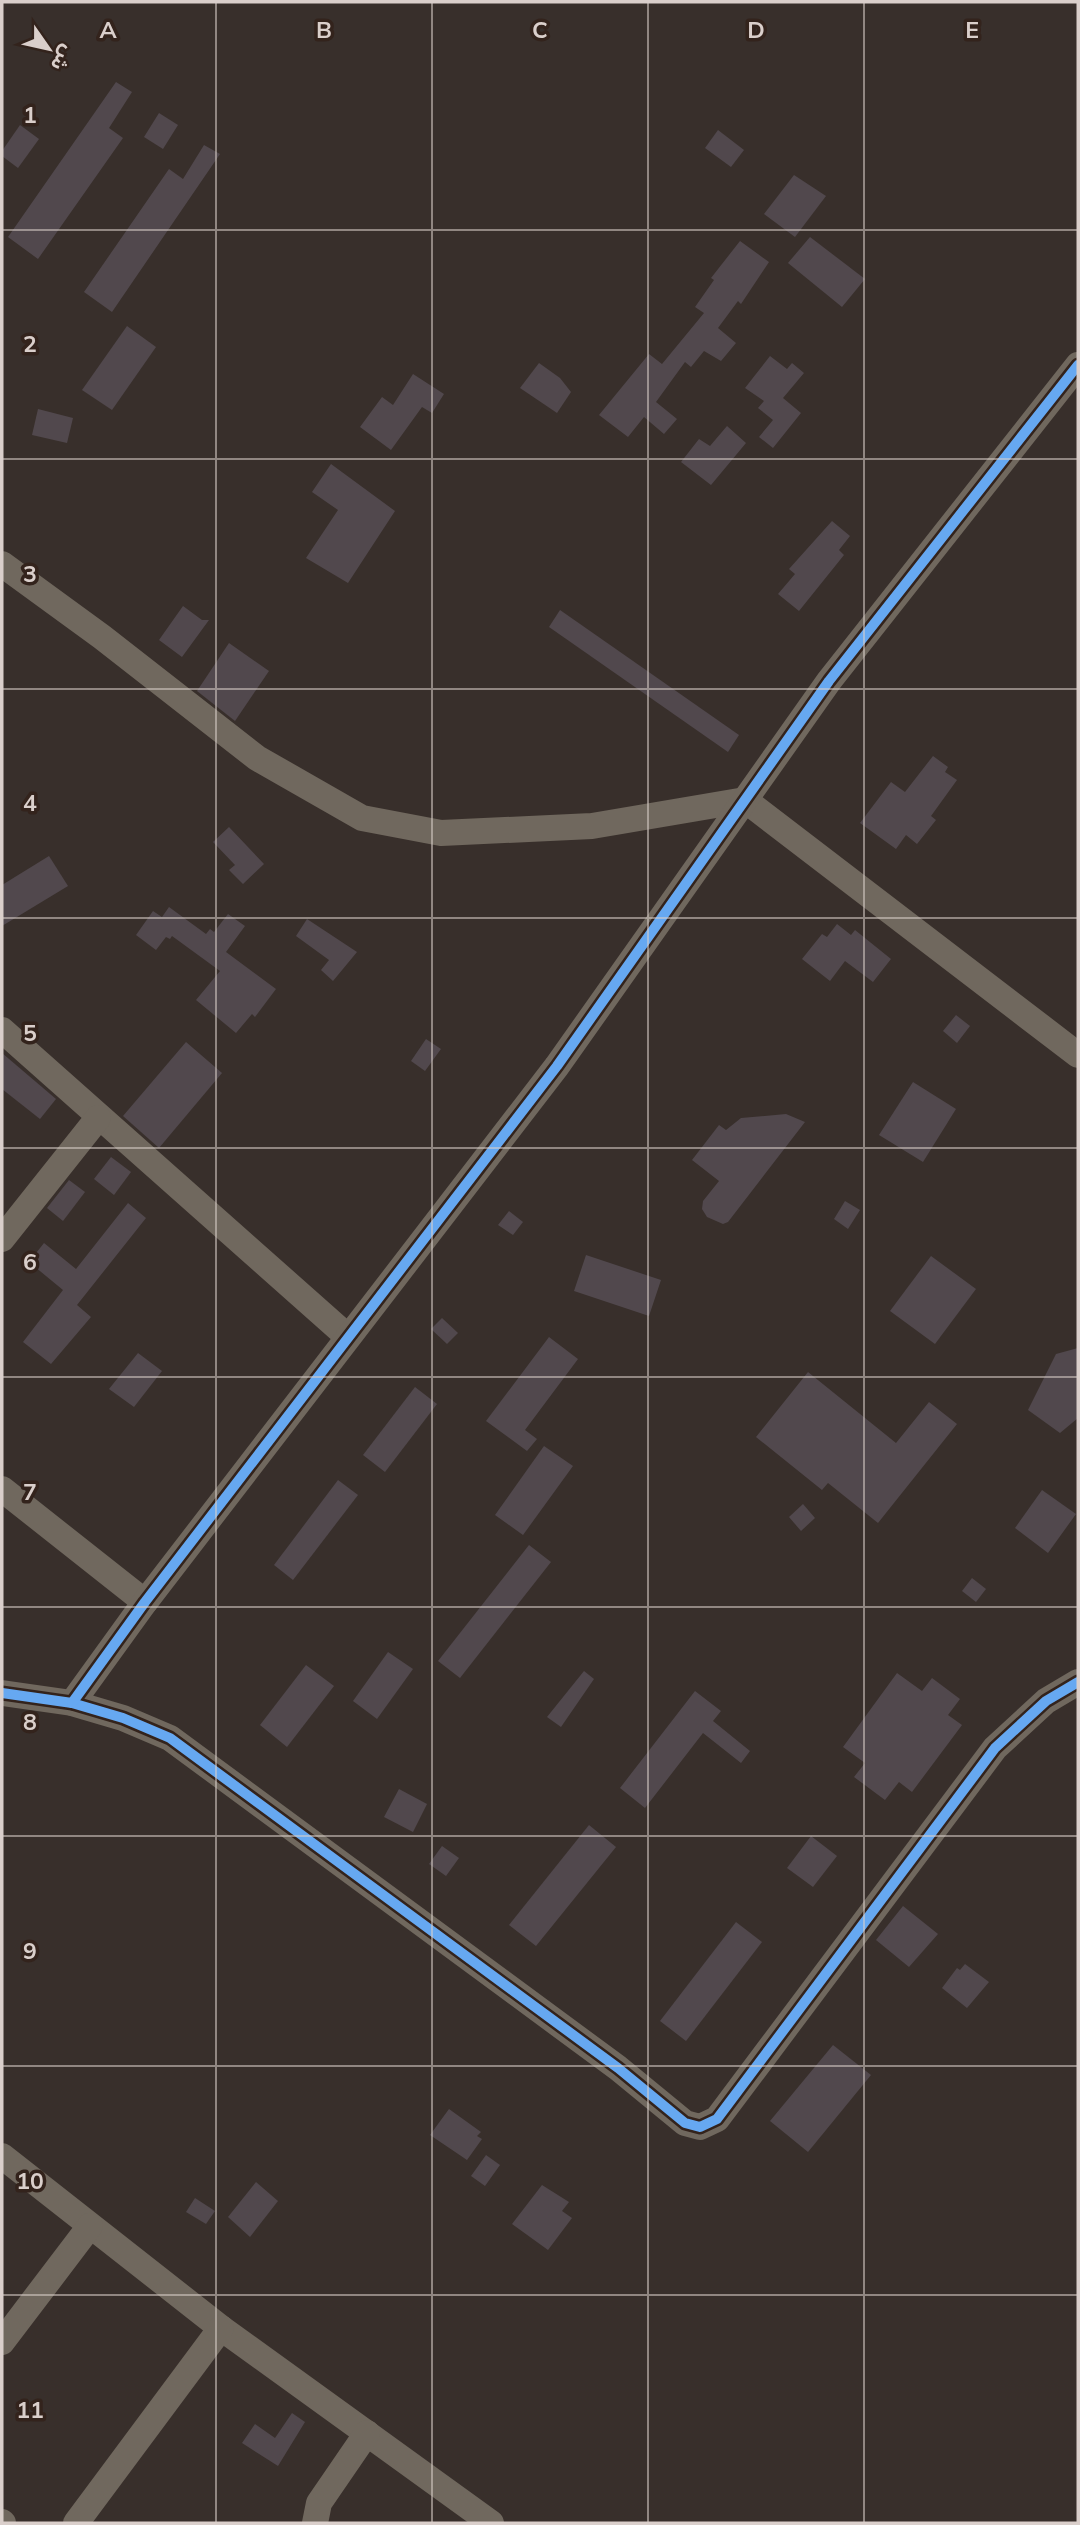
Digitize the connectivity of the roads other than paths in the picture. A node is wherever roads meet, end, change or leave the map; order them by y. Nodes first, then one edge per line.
1 (1078, 365) edge
2 (2, 564) edge
3 (745, 800) junction
4 (2, 1030) edge
5 (1078, 1055) edge
6 (98, 1118) junction
7 (2, 1239) edge
8 (348, 1337) junction
9 (2, 1489) edge
10 (145, 1602) junction
11 (1078, 1682) edge
12 (2, 1693) edge
13 (72, 1703) junction
14 (2, 2156) edge
15 (90, 2226) junction
16 (221, 2328) junction
17 (2, 2342) edge
18 (367, 2433) junction
19 (75, 2523) edge
20 (315, 2523) edge
21 (491, 2523) edge

1 - 3 street
2 - 3 street
3 - 5 street
3 - 8 street
4 - 6 street
6 - 7 street
6 - 8 street
8 - 10 street
9 - 10 street
10 - 13 street
11 - 13 street
12 - 13 street
14 - 15 street
15 - 16 street
15 - 17 street
16 - 18 street
16 - 19 street
18 - 20 street
18 - 21 street

